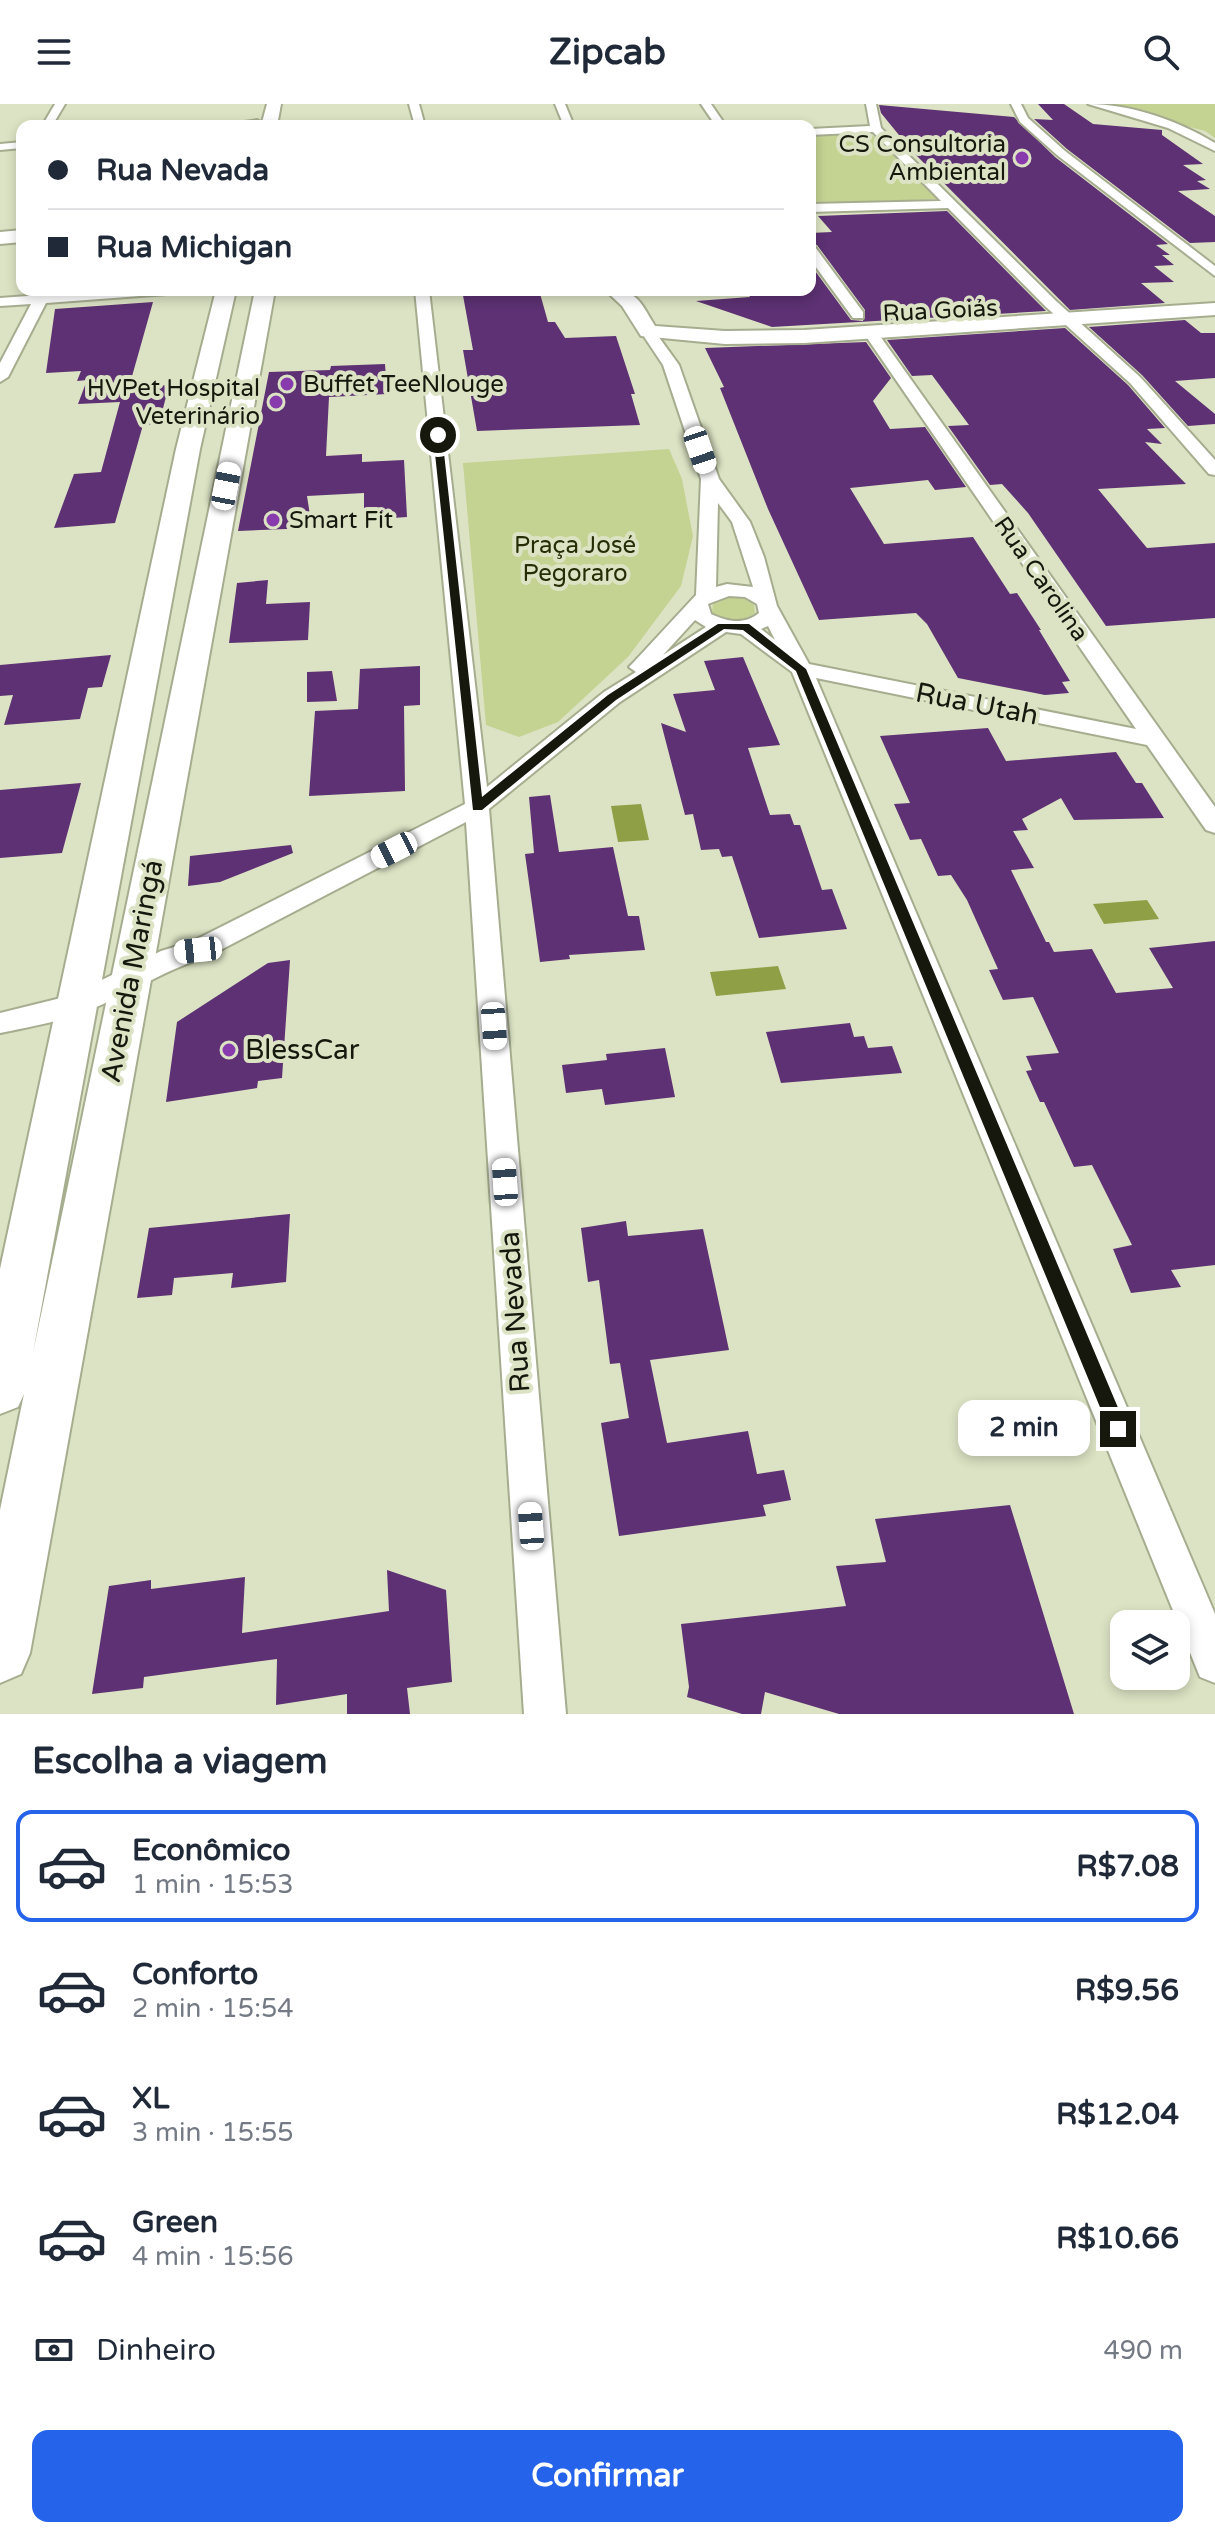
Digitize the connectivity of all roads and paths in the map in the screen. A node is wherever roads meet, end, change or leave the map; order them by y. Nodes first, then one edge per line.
1 (871, 104) edge
2 (1016, 104) edge
3 (1093, 104) edge
4 (876, 129) junction
5 (816, 132) edge
6 (1215, 148) edge
7 (950, 204) junction
8 (816, 208) edge
9 (816, 258) edge
10 (1215, 272) edge
11 (83, 296) edge
12 (225, 296) edge
13 (264, 296) edge
14 (423, 296) edge
15 (622, 296) edge
16 (1215, 297) edge
17 (41, 299) junction
18 (0, 302) edge
19 (1215, 309) edge
20 (1057, 310) junction
21 (669, 324) junction
22 (864, 324) junction
23 (648, 332) junction
24 (671, 365) junction
25 (0, 377) edge
26 (1215, 470) edge
27 (710, 479) junction
28 (702, 600) junction
29 (768, 605) junction
30 (722, 626) junction
31 (745, 627) junction
32 (801, 669) junction
33 (612, 697) junction
34 (1153, 739) junction
35 (477, 807) junction
36 (1215, 825) edge
37 (102, 1001) junction
38 (0, 1023) edge
39 (0, 1035) edge
40 (0, 1390) edge
41 (0, 1653) edge
42 (1215, 1662) edge
43 (545, 1714) edge

1 - 4 street
2 - 10 street
3 - 6 street
4 - 5 street
4 - 7 street
7 - 8 street
7 - 20 street
9 - 22 street, Rua Carolina
11 - 17 street
12 - 37 main road, Avenida Maringá
13 - 37 main road, Avenida Maringá
14 - 35 street, Rua Nevada
15 - 23 main road
16 - 20 main road, Rua Goiás
17 - 18 street
17 - 25 street
19 - 20 main road, Rua Goiás
20 - 22 main road, Rua Goiás
20 - 26 street
21 - 22 main road, Rua Goiás
21 - 23 main road, Rua Goiás
21 - 24 street
22 - 34 street, Rua Carolina
23 - 24 street
24 - 27 street
27 - 28 street
27 - 29 street
28 - 29 street
28 - 30 street
28 - 33 street
29 - 31 street
29 - 32 street
30 - 31 street
30 - 33 street
31 - 32 street
32 - 34 street, Rua Utah
32 - 42 street
33 - 35 street
34 - 36 street, Rua Carolina
35 - 37 street
35 - 43 street, Rua Nevada
37 - 38 street
37 - 39 street
37 - 40 main road, Avenida Maringá
37 - 41 main road, Avenida Maringá

